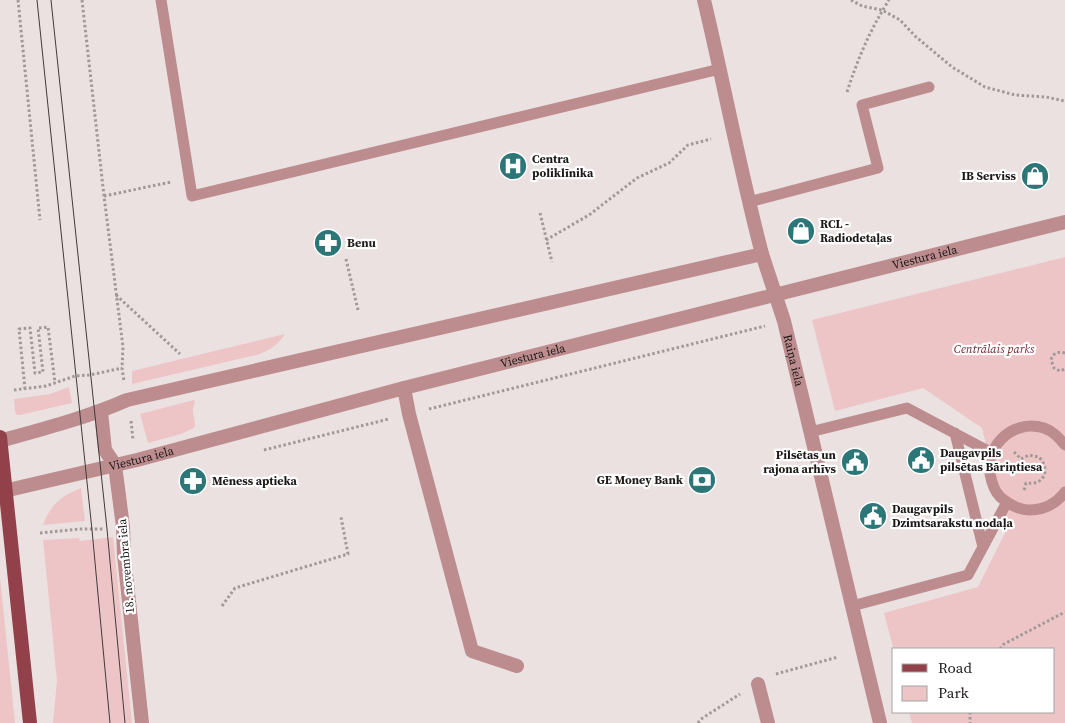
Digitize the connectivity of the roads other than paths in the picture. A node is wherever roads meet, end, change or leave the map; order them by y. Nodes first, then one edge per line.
1 (161, 0) edge
2 (704, 0) edge
3 (720, 69) junction
4 (929, 87) dead end
5 (749, 202) junction
6 (1065, 222) edge
7 (762, 254) junction
8 (776, 295) junction
9 (404, 388) junction
10 (101, 412) junction
11 (810, 432) junction
12 (955, 433) junction
13 (0, 437) edge
14 (0, 441) edge
15 (1065, 445) edge
16 (992, 452) junction
17 (115, 465) junction
18 (3, 491) edge
19 (1065, 492) edge
20 (1007, 502) junction
21 (983, 547) junction
22 (852, 606) junction
23 (517, 666) dead end
24 (758, 684) road end
25 (30, 723) edge
26 (142, 723) edge
27 (768, 723) edge
28 (880, 723) edge

1 - 3 lane
2 - 3 street, Raiņa iela
3 - 5 street, Raiņa iela
4 - 5 lane
5 - 7 street, Raiņa iela
6 - 8 street, Viestura iela
7 - 8 street, Raiņa iela
7 - 10 street
8 - 9 street, Viestura iela
8 - 11 street, Raiņa iela
9 - 17 street, Viestura iela
9 - 23 street
10 - 14 street
10 - 17 street, 18. novembra iela
11 - 12 lane
11 - 22 street, Raiņa iela
12 - 16 lane
12 - 21 lane
13 - 14 main road
14 - 18 main road
15 - 16 lane
16 - 20 lane
17 - 18 street, Viestura iela
17 - 26 street, 18. novembra iela
18 - 25 main road
19 - 20 lane
20 - 21 lane
21 - 22 lane
22 - 28 street, Raiņa iela
24 - 27 street

